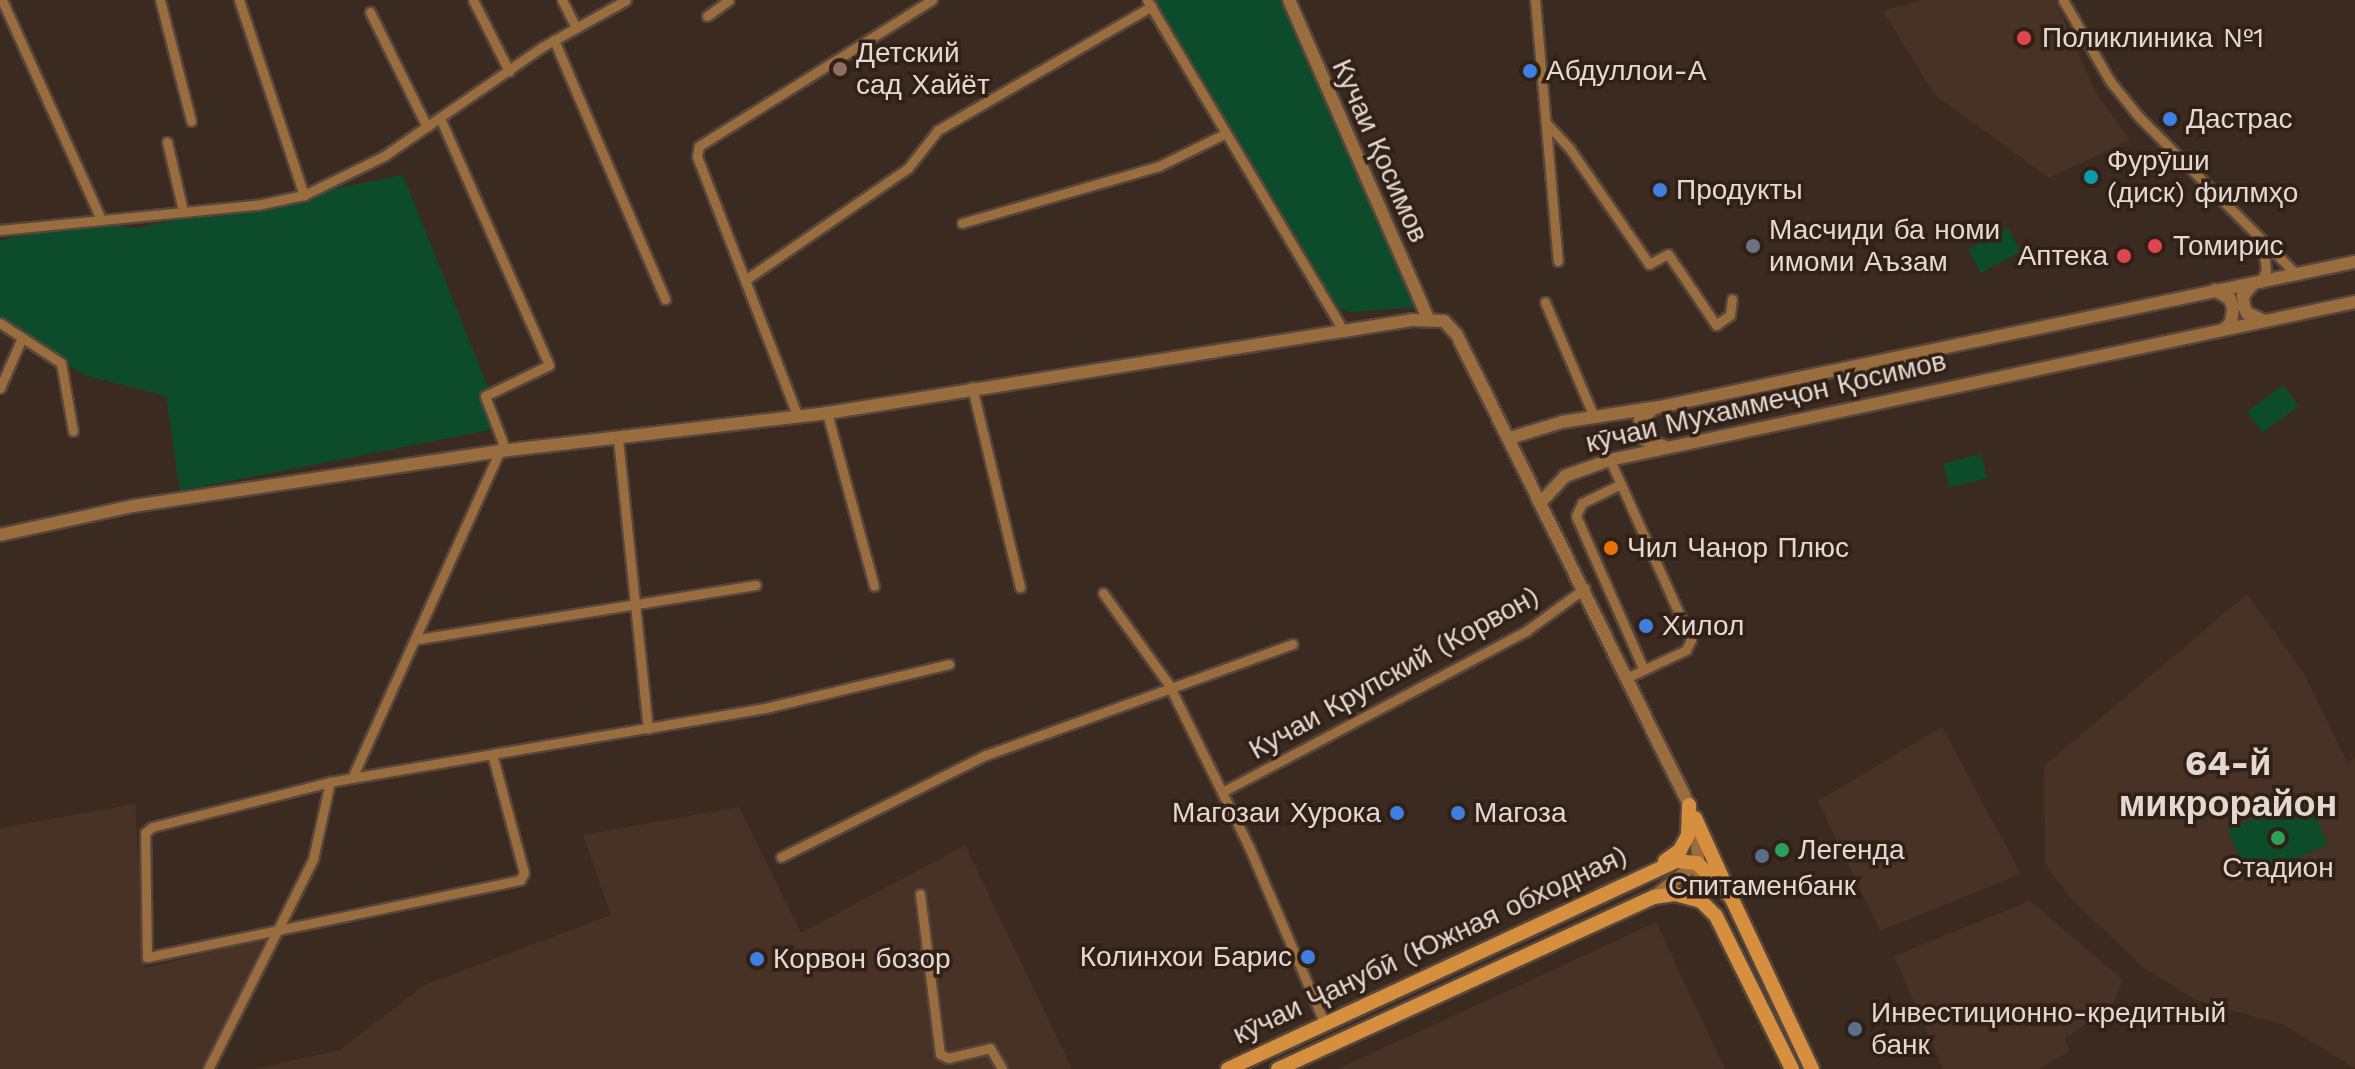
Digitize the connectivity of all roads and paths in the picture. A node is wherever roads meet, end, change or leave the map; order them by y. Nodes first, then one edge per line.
1 (2, 0) edge
2 (160, 0) edge
3 (239, 0) edge
4 (473, 0) edge
5 (562, 0) edge
6 (626, 0) edge
7 (729, 0) edge
8 (932, 0) edge
9 (1289, 0) edge
10 (1535, 0) edge
11 (2063, 0) edge
12 (1150, 3) edge
13 (370, 12) dead end
14 (707, 16) dead end
15 (575, 26) junction
16 (554, 40) junction
17 (509, 71) junction
18 (440, 118) junction
19 (191, 121) dead end
20 (1547, 124) junction
21 (427, 127) junction
22 (1224, 134) junction
23 (167, 142) dead end
24 (304, 195) junction
25 (183, 211) junction
26 (101, 219) junction
27 (962, 223) dead end
28 (0, 230) edge
29 (2262, 241) junction
30 (1558, 261) dead end
31 (2355, 262) edge
32 (2297, 275) junction
33 (748, 278) junction
34 (2256, 283) junction
35 (2213, 289) junction
36 (665, 299) dead end
37 (1732, 299) dead end
38 (1545, 302) dead end
39 (2355, 302) edge
40 (1429, 320) junction
41 (2265, 321) junction
42 (0, 323) edge
43 (2224, 329) junction
44 (1344, 332) junction
45 (21, 340) junction
46 (972, 387) junction
47 (0, 388) edge
48 (1659, 407) junction
49 (827, 413) junction
50 (798, 417) junction
51 (1594, 417) junction
52 (73, 431) dead end
53 (1510, 438) junction
54 (618, 439) junction
55 (1665, 447) junction
56 (500, 451) junction
57 (1610, 460) junction
58 (1621, 484) junction
59 (1542, 501) junction
60 (0, 535) edge
61 (756, 585) dead end
62 (874, 586) dead end
63 (1020, 587) dead end
64 (1585, 588) junction
65 (1103, 593) dead end
66 (635, 606) junction
67 (418, 639) junction
68 (1293, 644) dead end
69 (949, 664) dead end
70 (1644, 670) junction
71 (1628, 677) junction
72 (1169, 685) junction
73 (648, 728) junction
74 (492, 754) junction
75 (352, 778) junction
76 (330, 782) junction
77 (1222, 792) junction
78 (1692, 811) junction
79 (781, 857) dead end
80 (1697, 863) junction
81 (1654, 868) junction
82 (920, 894) dead end
83 (1654, 897) junction
84 (1731, 897) junction
85 (1701, 901) junction
86 (273, 933) junction
87 (1325, 1024) junction
88 (208, 1069) edge
89 (1002, 1069) edge
90 (1228, 1069) edge
91 (1278, 1069) edge
92 (1792, 1069) edge
93 (1812, 1069) edge

1 - 26 street
2 - 19 street
3 - 24 street
4 - 17 street
5 - 15 street
6 - 15 street
7 - 14 street
8 - 33 street
9 - 40 street, Кучаи Қосимов
10 - 20 street
11 - 29 street
12 - 22 street
12 - 33 street
13 - 21 street
15 - 16 street
16 - 17 street
16 - 36 street
17 - 18 street
18 - 21 street
18 - 56 street
20 - 30 street
20 - 37 street
21 - 24 street
22 - 27 street
22 - 44 street
23 - 25 street
24 - 25 street
25 - 26 street
26 - 28 street
29 - 32 street
29 - 34 street
31 - 32 street, кӯчаи Мухаммеҷон Қосимов
32 - 34 street, кӯчаи Мухаммеҷон Қосимов
33 - 50 street
34 - 35 street, кӯчаи Мухаммеҷон Қосимов
34 - 41 street
35 - 43 street
35 - 48 street, кӯчаи Мухаммеҷон Қосимов
38 - 51 street
39 - 41 street, кӯчаи Мухаммеҷон Қосимов
40 - 44 street
40 - 53 street
41 - 43 street, кӯчаи Мухаммеҷон Қосимов
42 - 45 street
43 - 55 street, кӯчаи Мухаммеҷон Қосимов
44 - 46 street
45 - 47 street
45 - 52 street
46 - 49 street
46 - 63 street
48 - 51 street, кӯчаи Мухаммеҷон Қосимов
48 - 55 street
49 - 50 street
49 - 62 street
50 - 54 street
51 - 53 street, кӯчаи Мухаммеҷон Қосимов
53 - 59 street
54 - 56 street
54 - 66 street
55 - 57 street, кӯчаи Мухаммеҷон Қосимов
56 - 60 street
56 - 67 street
57 - 58 street
57 - 59 street, кӯчаи Мухаммеҷон Қосимов
58 - 70 street
58 - 70 street
59 - 64 street
61 - 66 street
64 - 71 street
64 - 77 street, Кучаи Крупский (Корвон)
65 - 72 street
66 - 67 street
66 - 73 street
67 - 75 street
68 - 72 street
69 - 73 street
70 - 71 street
71 - 78 street
72 - 77 street
72 - 79 street
73 - 74 street
74 - 75 street
74 - 86 street
75 - 76 street
76 - 86 street
76 - 86 street
77 - 87 street
78 - 80 street
78 - 81 main road
78 - 84 main road
80 - 81 main road
80 - 83 street
80 - 84 main road
80 - 85 street
81 - 87 main road, кӯчаи Ҷанубӣ (Южная обходная)
82 - 89 street
83 - 85 main road
83 - 91 main road, кӯчаи Ҷанубӣ (Южная обходная)
84 - 93 main road
85 - 92 main road
86 - 88 street
87 - 90 main road, кӯчаи Ҷанубӣ (Южная обходная)

